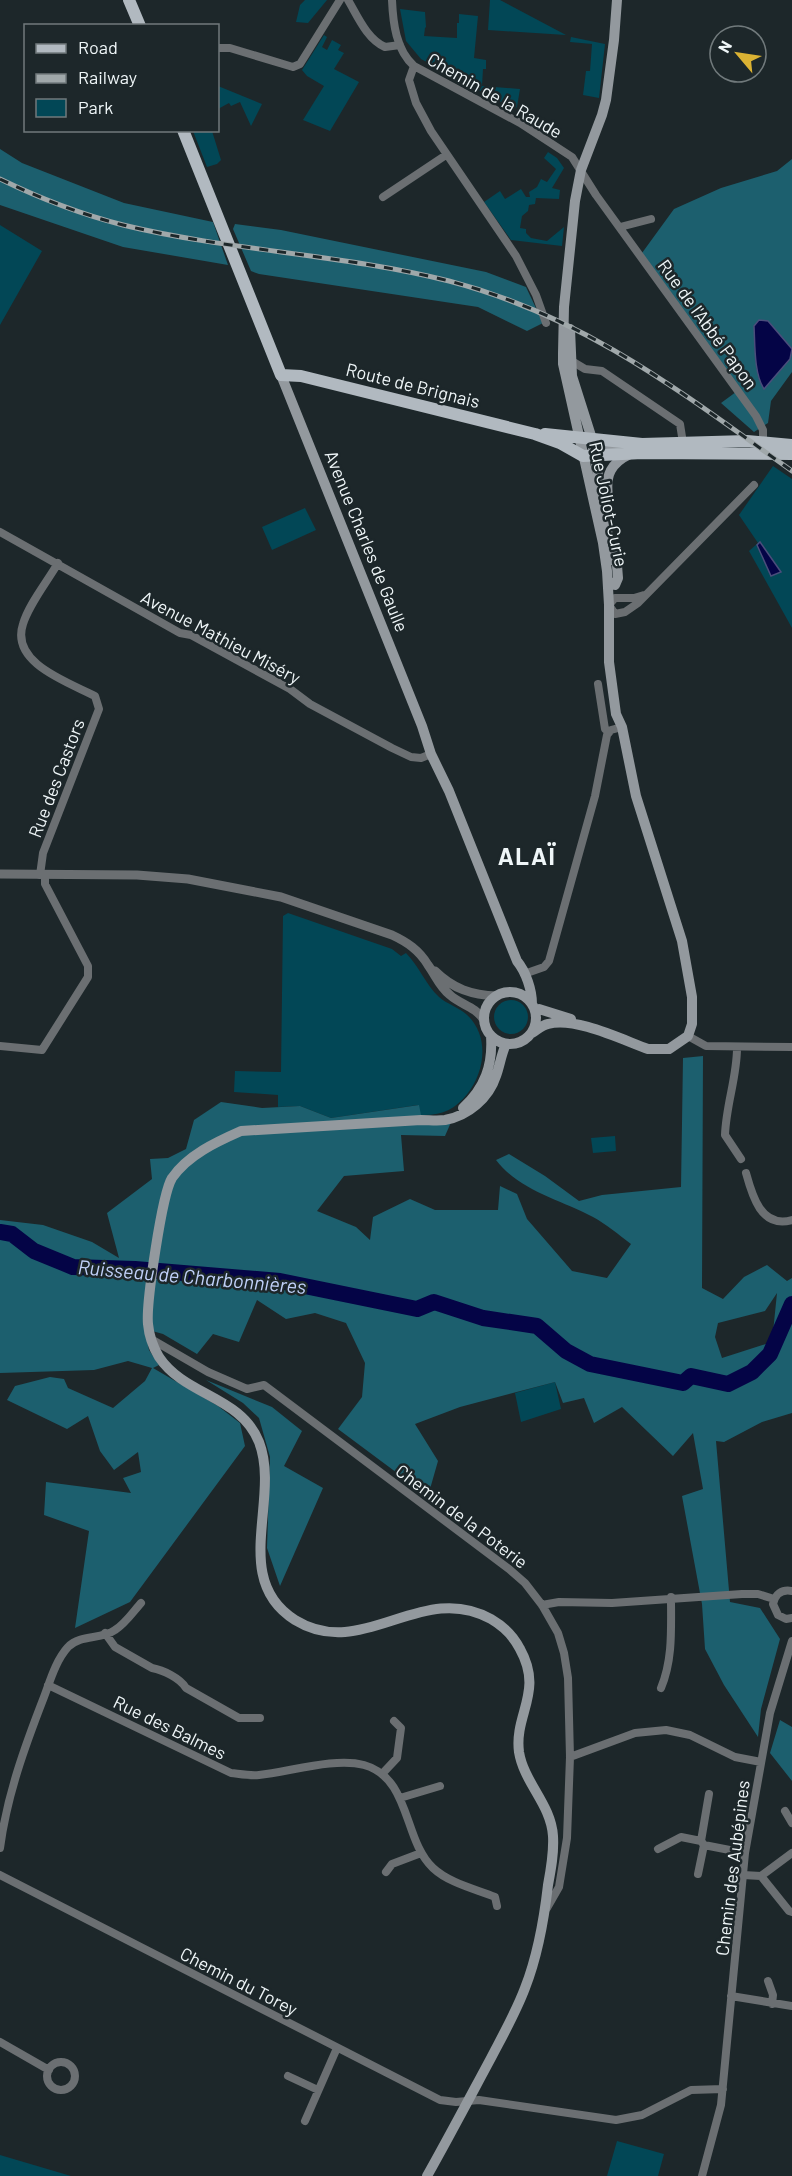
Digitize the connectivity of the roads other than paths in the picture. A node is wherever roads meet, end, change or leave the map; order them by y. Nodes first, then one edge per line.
1 (129, 0) edge
2 (340, 0) edge
3 (348, 0) edge
4 (392, 0) edge
5 (617, 0) edge
6 (139, 24) edge
7 (400, 45) junction
8 (219, 48) edge
9 (414, 66) junction
10 (184, 132) edge
11 (446, 155) junction
12 (581, 170) junction
13 (383, 197) dead end
14 (651, 219) dead end
15 (620, 227) junction
16 (567, 288) junction
17 (546, 323) dead end
18 (570, 360) junction
19 (281, 375) junction
20 (535, 434) junction
21 (579, 438) junction
22 (763, 442) junction
23 (683, 443) junction
24 (792, 445) edge
25 (591, 450) junction
26 (631, 454) junction
27 (792, 454) edge
28 (754, 485) dead end
29 (0, 532) edge
30 (57, 563) junction
31 (615, 585) junction
32 (644, 595) junction
33 (613, 606) junction
34 (598, 684) dead end
35 (622, 727) junction
36 (609, 732) junction
37 (431, 754) junction
38 (0, 874) edge
39 (42, 874) junction
40 (428, 964) junction
41 (518, 964) junction
42 (524, 974) junction
43 (512, 993) junction
44 (497, 996) junction
45 (533, 1007) junction
46 (484, 1020) junction
47 (585, 1026) junction
48 (532, 1033) junction
49 (491, 1036) junction
50 (688, 1036) junction
51 (506, 1044) junction
52 (0, 1046) edge
53 (792, 1047) edge
54 (737, 1048) junction
55 (444, 1120) junction
56 (741, 1159) dead end
57 (746, 1173) dead end
58 (792, 1220) edge
59 (151, 1339) junction
60 (792, 1591) edge
61 (671, 1597) junction
62 (774, 1599) junction
63 (141, 1604) dead end
64 (542, 1605) junction
65 (792, 1620) edge
66 (105, 1633) junction
67 (792, 1641) edge
68 (48, 1685) junction
69 (661, 1688) dead end
70 (260, 1718) dead end
71 (394, 1722) dead end
72 (570, 1757) junction
73 (761, 1762) junction
74 (382, 1774) junction
75 (441, 1786) dead end
76 (709, 1794) dead end
77 (400, 1798) junction
78 (785, 1811) dead end
79 (792, 1822) edge
80 (702, 1843) junction
81 (0, 1848) edge
82 (658, 1849) dead end
83 (421, 1853) junction
84 (745, 1853) junction
85 (791, 1855) edge
86 (386, 1872) dead end
87 (698, 1874) dead end
88 (0, 1875) edge
89 (743, 1875) junction
90 (761, 1876) junction
91 (498, 1906) dead end
92 (545, 1912) junction
93 (792, 1912) edge
94 (768, 1981) dead end
95 (731, 1996) junction
96 (772, 2004) junction
97 (792, 2006) edge
98 (0, 2042) edge
99 (337, 2048) junction
100 (49, 2070) dead end
101 (288, 2076) dead end
102 (723, 2089) junction
103 (318, 2090) junction
104 (468, 2101) junction
105 (305, 2121) dead end
106 (427, 2176) edge
107 (702, 2176) edge

1 - 6 main road
2 - 8 street
3 - 7 street
4 - 7 street
5 - 12 main road, Rue Joliot-Curie
7 - 9 street, Chemin de la Raude
9 - 11 street
9 - 12 street, Chemin de la Raude
10 - 19 main road, Avenue Charles de Gaulle
11 - 13 street
11 - 17 street
12 - 15 street, Rue de l'Abbé Papon
12 - 16 main road, Rue Joliot-Curie
14 - 15 street
15 - 22 street, Rue de l'Abbé Papon
16 - 18 main road, Rue Joliot-Curie
16 - 21 main road, Rue Joliot-Curie
18 - 23 street
18 - 25 main road, Rue Joliot-Curie
19 - 20 main road, Route de Brignais
19 - 37 main road, Avenue Charles de Gaulle
20 - 21 main road, Route de Brignais
20 - 25 main road, Route de Brignais
21 - 25 main road, Route de Brignais
22 - 23 main road, Route de Brignais
22 - 24 main road, Route de Brignais
23 - 25 main road, Route de Brignais
25 - 26 main road, Route de Brignais
25 - 31 main road, Rue Joliot-Curie
25 - 33 main road, Rue Joliot-Curie
26 - 27 main road, Route de Brignais
26 - 31 main road, Rue Joliot-Curie
28 - 32 street
29 - 30 street, Avenue Mathieu Miséry
30 - 37 street, Avenue Mathieu Miséry
30 - 39 street, Rue des Castors
31 - 33 main road, Rue Joliot-Curie
32 - 33 street
32 - 33 street
33 - 35 main road, Rue Joliot-Curie
34 - 36 street
35 - 36 street
35 - 50 main road, Rue Joliot-Curie
36 - 42 street
37 - 41 main road, Avenue Charles de Gaulle
38 - 39 street
39 - 40 street
39 - 52 street
40 - 44 street
40 - 46 street
41 - 42 main road, Avenue Charles de Gaulle
41 - 43 main road
42 - 45 main road, Avenue Charles de Gaulle
43 - 44 main road
43 - 45 main road
44 - 46 main road
45 - 47 main road
45 - 48 main road
46 - 49 main road
47 - 48 main road
47 - 50 main road
48 - 51 main road
49 - 51 main road
49 - 55 main road
50 - 54 street
51 - 55 main road
53 - 54 street
54 - 56 street
55 - 59 main road
57 - 58 street
59 - 64 street, Chemin de la Poterie
59 - 92 main road
60 - 62 street
61 - 62 street
61 - 64 street
61 - 69 street
62 - 65 street
63 - 66 street
64 - 72 street, Chemin de la Poterie
66 - 68 street
66 - 70 street
67 - 73 street
68 - 74 street, Rue des Balmes
68 - 81 street
71 - 74 street
72 - 73 street, Chemin des Aubépines
72 - 92 street, Chemin de la Poterie
73 - 84 street, Chemin des Aubépines
74 - 77 street
75 - 77 street
76 - 80 street
77 - 83 street
78 - 79 street
80 - 82 street
80 - 84 street
80 - 87 street
83 - 86 street
83 - 91 street
84 - 89 street, Chemin des Aubépines
85 - 90 street
88 - 99 street, Chemin du Torey
89 - 90 street
89 - 95 street, Chemin des Aubépines
90 - 93 street
92 - 104 main road
94 - 96 street
95 - 96 street
95 - 102 street, Chemin des Aubépines
96 - 97 street
98 - 100 street
99 - 103 street
99 - 104 street, Chemin du Torey
101 - 103 street
102 - 104 street, Chemin du Torey
102 - 107 street, Chemin des Aubépines
103 - 105 street
104 - 106 main road

